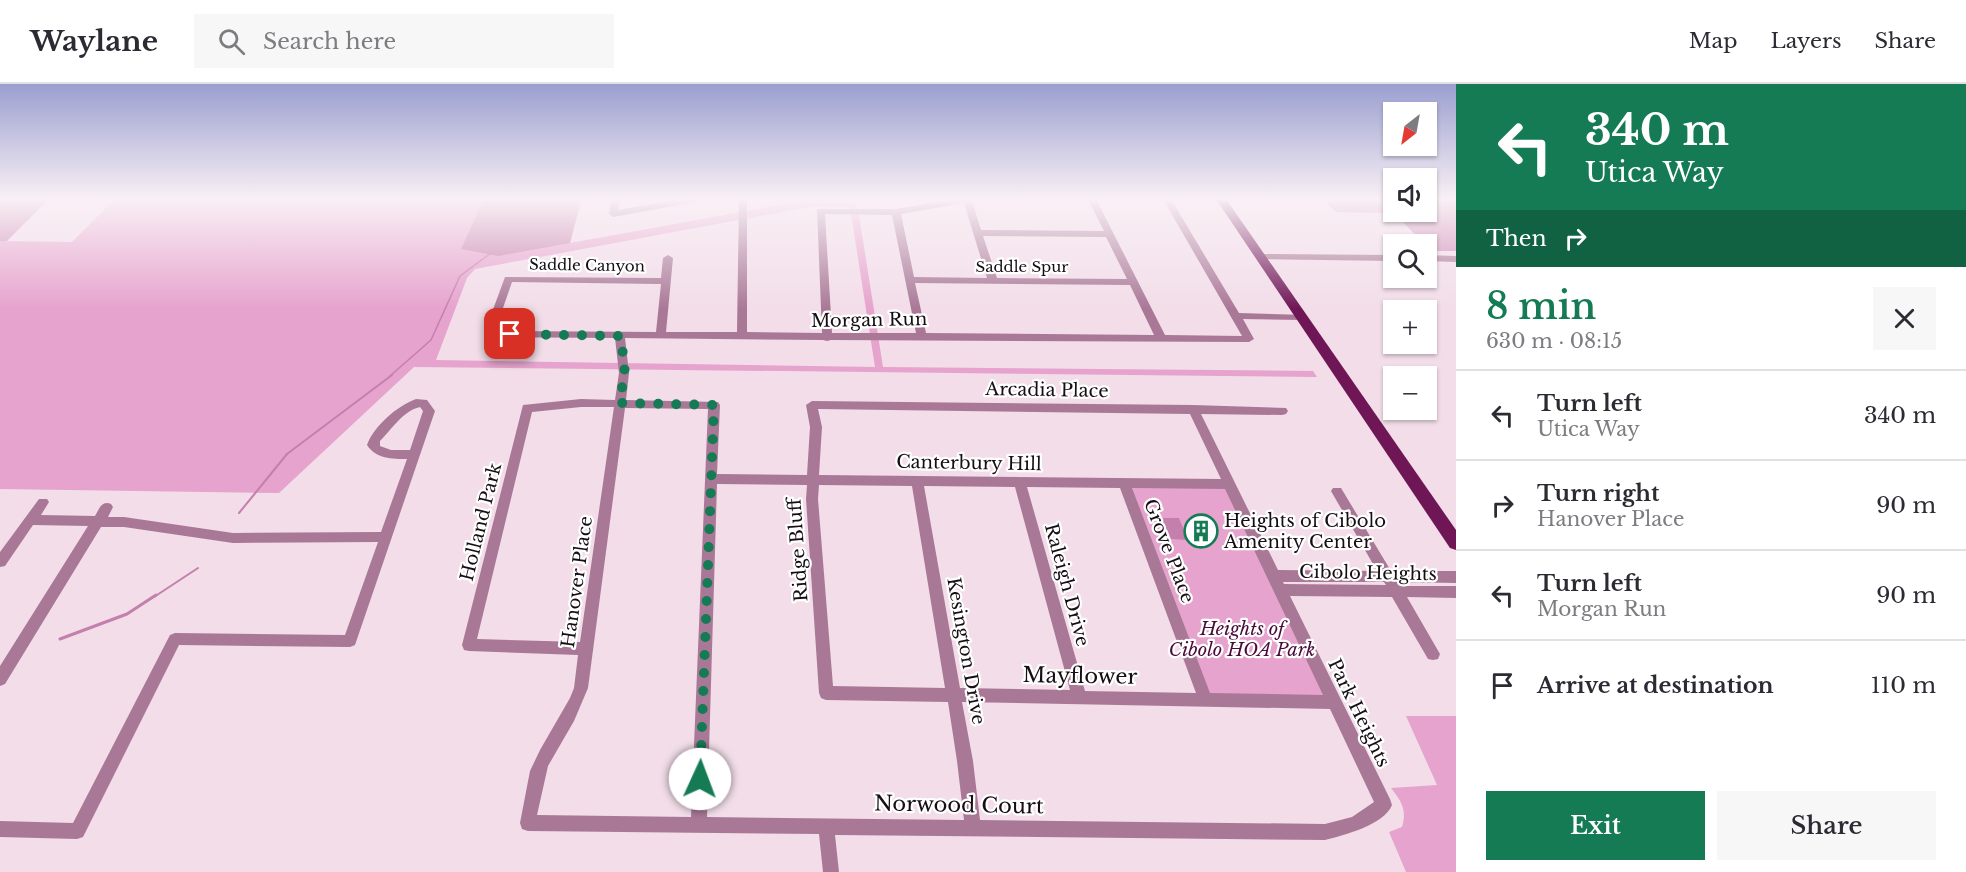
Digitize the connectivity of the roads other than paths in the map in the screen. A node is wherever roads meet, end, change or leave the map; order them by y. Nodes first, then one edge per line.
1 (743, 236) edge
2 (821, 236) edge
3 (901, 236) edge
4 (979, 236) edge
5 (1111, 236) edge
6 (1189, 236) edge
7 (1247, 236) edge
8 (1262, 257) junction
9 (668, 258) dead end
10 (1383, 258) edge
11 (1437, 258) edge
12 (1456, 259) edge
13 (910, 280) junction
14 (666, 281) junction
15 (993, 281) junction
16 (1133, 282) junction
17 (1234, 313) junction
18 (1299, 313) junction
19 (489, 334) joint
20 (921, 335) junction
21 (620, 336) junction
22 (661, 336) junction
23 (742, 337) junction
24 (827, 338) junction
25 (1161, 338) junction
26 (620, 403) junction
27 (812, 405) joint
28 (1193, 410) junction
29 (1282, 411) dead end
30 (414, 454) junction
31 (710, 479) junction
32 (812, 479) junction
33 (917, 481) junction
34 (1020, 482) junction
35 (1124, 483) junction
36 (1227, 484) junction
37 (1337, 491) dead end
38 (43, 502) dead end
39 (107, 507) dead end
40 (31, 520) junction
41 (99, 522) junction
42 (386, 537) junction
43 (1456, 543) edge
44 (0, 562) edge
45 (1273, 576) junction
46 (1388, 577) junction
47 (1456, 578) edge
48 (1280, 590) junction
49 (1397, 591) junction
50 (1456, 592) edge
51 (585, 649) junction
52 (1433, 654) dead end
53 (0, 679) edge
54 (826, 693) joint
55 (954, 695) junction
56 (1079, 697) junction
57 (1205, 698) junction
58 (1334, 702) junction
59 (1384, 805) joint
60 (528, 823) joint
61 (699, 825) junction
62 (826, 826) junction
63 (973, 828) junction
64 (0, 829) edge
65 (831, 872) edge

1 - 23 street
2 - 24 street
3 - 13 street
4 - 15 street
5 - 16 street
6 - 17 street
7 - 8 main road
8 - 10 street
8 - 18 main road
9 - 14 street
11 - 12 street
13 - 15 street, Saddle Spur
13 - 20 street
14 - 19 street, Saddle Canyon
14 - 22 street
15 - 16 street, Saddle Spur
16 - 25 street
17 - 18 street
17 - 25 street, Morgan Run
18 - 43 main road
19 - 21 street, Morgan Run
20 - 24 street, Morgan Run
20 - 25 street, Morgan Run
21 - 22 street, Morgan Run
21 - 26 street, Hanover Place
22 - 23 street, Morgan Run
23 - 24 street, Morgan Run
26 - 31 street
26 - 51 street, Hanover Place
26 - 51 street, Holland Park
27 - 28 street, Arcadia Place
27 - 32 street, Ridge Bluff
28 - 29 street, Arcadia Place
28 - 36 street, Park Heights
30 - 30 street
30 - 42 street
31 - 32 street, Canterbury Hill
31 - 61 street
32 - 33 street, Canterbury Hill
32 - 54 street, Ridge Bluff
33 - 34 street, Canterbury Hill
33 - 55 street, Kesington Drive
34 - 35 street, Canterbury Hill
34 - 56 street, Raleigh Drive
35 - 36 street, Canterbury Hill
35 - 57 street, Grove Place
36 - 45 street, Park Heights
37 - 46 street
38 - 40 street
39 - 41 street
40 - 41 street
40 - 44 street
41 - 42 street
41 - 53 street
42 - 64 street
45 - 46 street, Cibolo Heights
45 - 48 street, Park Heights
46 - 47 street, Cibolo Heights
46 - 49 street
48 - 49 street, Cibolo Heights
48 - 58 street, Park Heights
49 - 50 street, Cibolo Heights
49 - 52 street
51 - 60 street, Hanover Place
54 - 55 street, Mayflower
55 - 56 street, Mayflower
55 - 63 street, Kesington Drive
56 - 57 street, Mayflower
57 - 58 street, Mayflower
58 - 59 street, Park Heights
59 - 63 street, Norwood Court
60 - 61 street, Norwood Court
61 - 62 street, Norwood Court
62 - 63 street, Norwood Court
62 - 65 street

